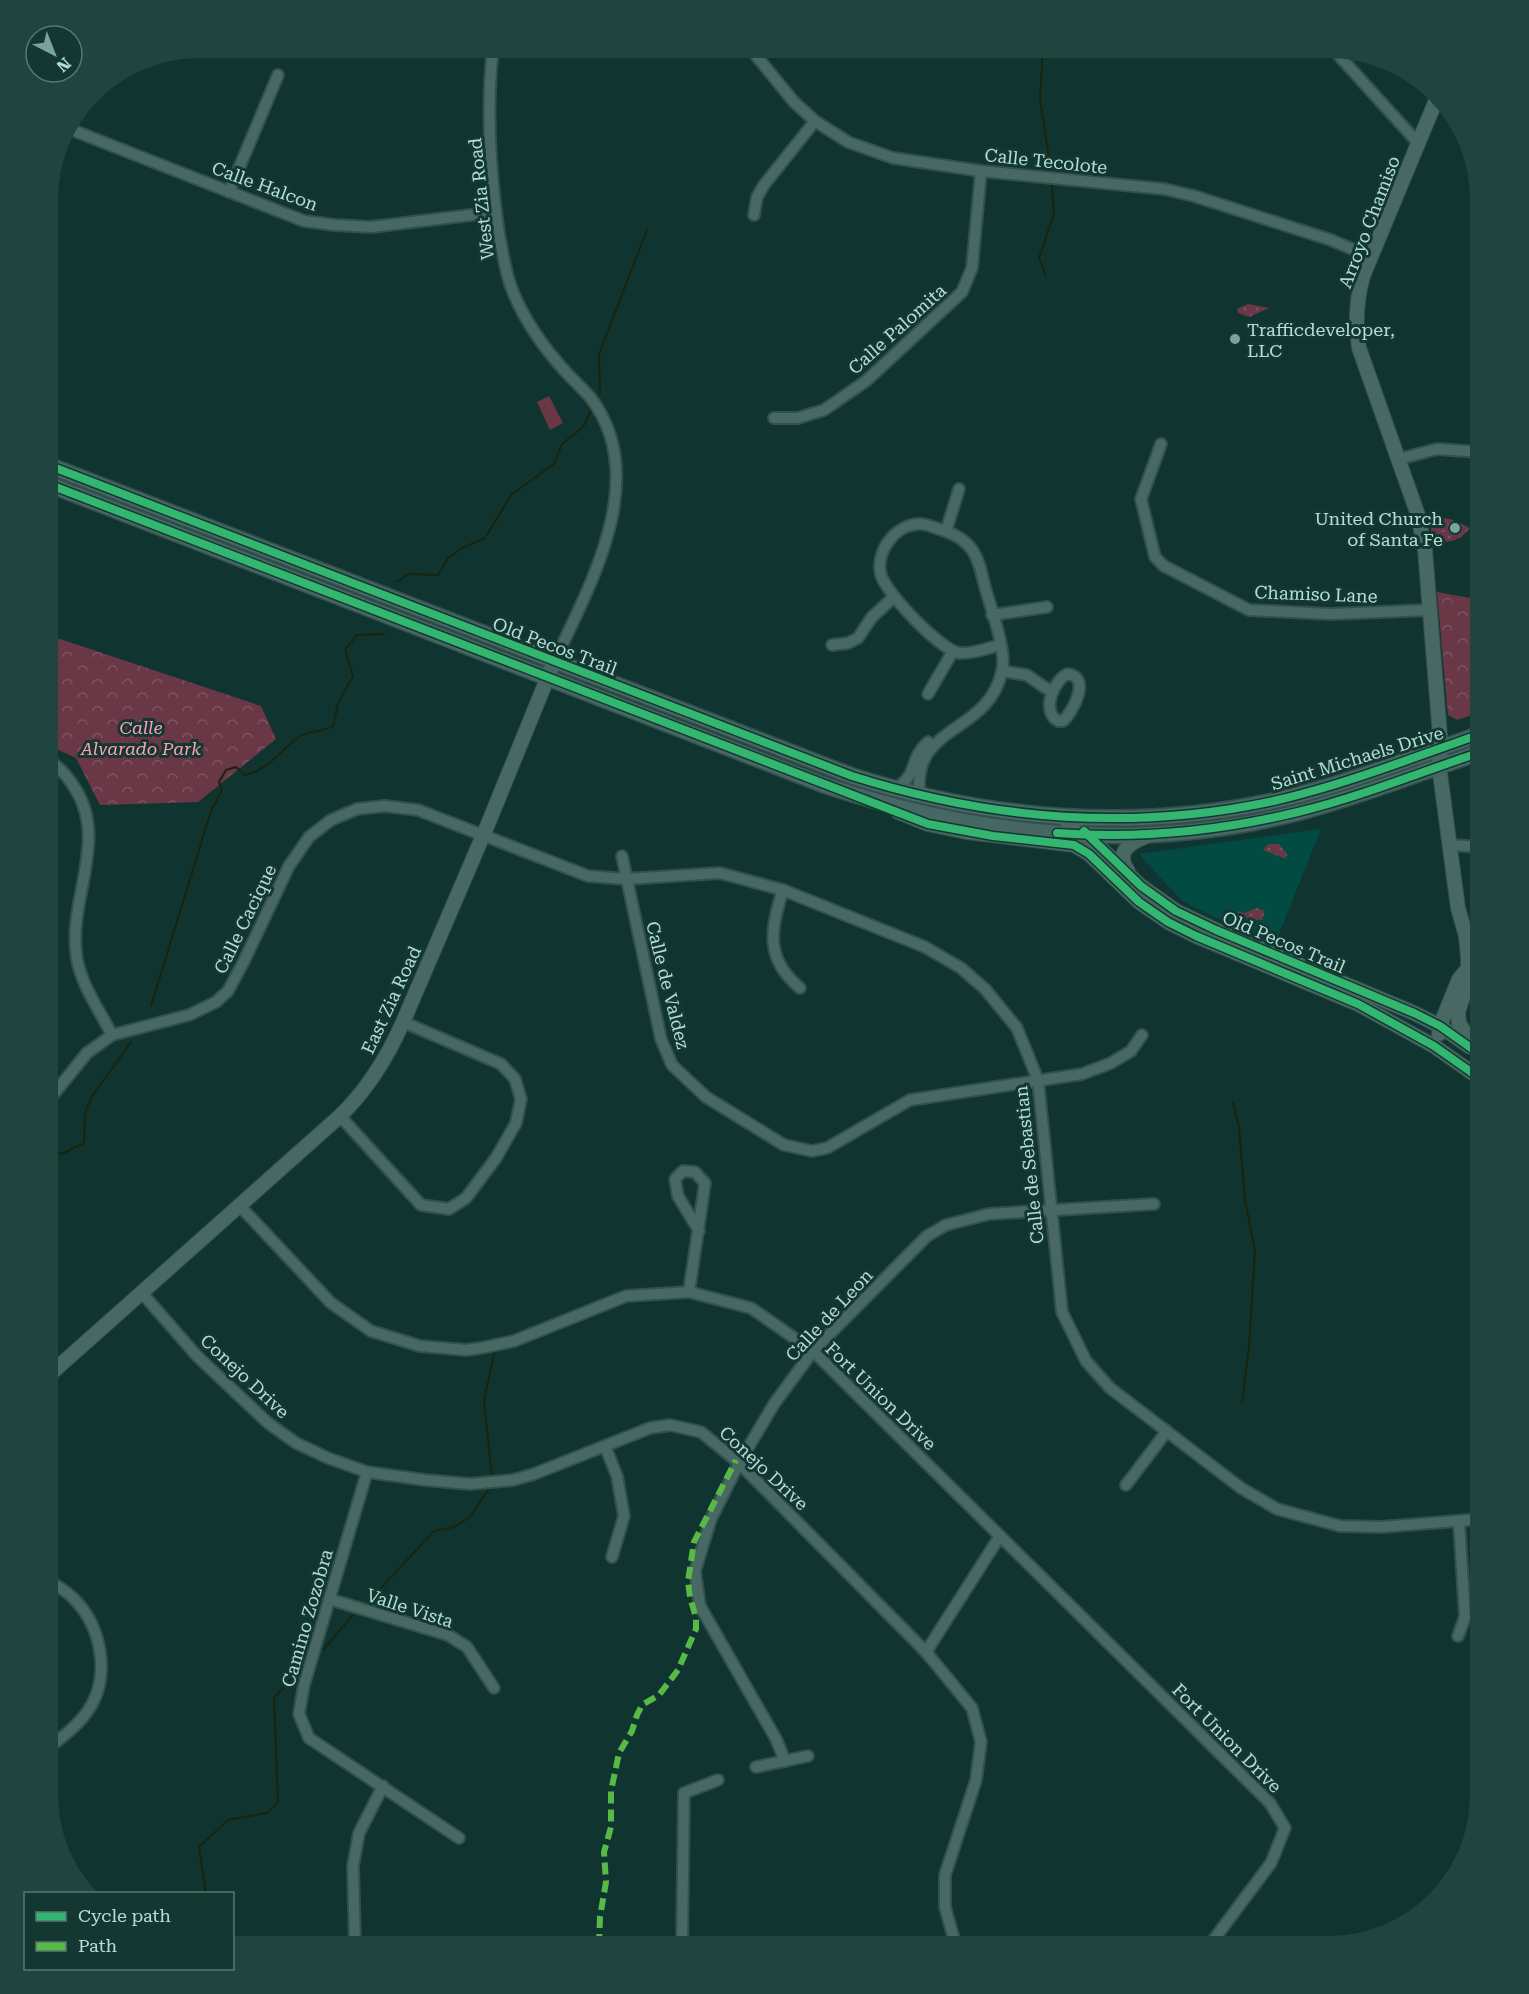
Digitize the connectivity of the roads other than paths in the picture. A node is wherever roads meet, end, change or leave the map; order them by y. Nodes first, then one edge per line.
1 (493, 58) edge
2 (759, 58) edge
3 (1342, 59) edge
4 (278, 75) dead end
5 (1434, 106) edge
6 (815, 121) junction
7 (76, 131) edge
8 (1419, 144) junction
9 (981, 171) junction
10 (230, 192) junction
11 (496, 212) junction
12 (754, 215) dead end
13 (1371, 257) junction
14 (774, 418) dead end
15 (1161, 444) dead end
16 (1470, 451) edge
17 (1399, 459) junction
18 (59, 469) edge
19 (59, 488) edge
20 (959, 489) dead end
21 (946, 531) junction
22 (894, 597) junction
23 (1047, 607) dead end
24 (1429, 610) junction
25 (992, 615) junction
26 (832, 645) dead end
27 (1000, 645) junction
28 (953, 651) junction
29 (554, 662) junction
30 (1002, 671) junction
31 (548, 678) junction
32 (1053, 691) dead end
33 (928, 694) dead end
34 (950, 732) junction
35 (1470, 738) edge
36 (1440, 748) junction
37 (1470, 756) edge
38 (1439, 766) junction
39 (59, 767) edge
40 (827, 786) junction
41 (894, 789) junction
42 (920, 796) junction
43 (872, 801) junction
44 (1061, 816) junction
45 (1155, 833) junction
46 (1089, 835) junction
47 (483, 836) junction
48 (1450, 845) junction
49 (1470, 846) edge
50 (622, 856) dead end
51 (626, 879) junction
52 (1141, 886) junction
53 (783, 890) junction
54 (1467, 971) junction
55 (1470, 971) edge
56 (800, 988) dead end
57 (404, 1022) junction
58 (1440, 1026) junction
59 (112, 1035) junction
60 (1142, 1035) dead end
61 (1470, 1037) edge
62 (1470, 1047) edge
63 (1470, 1060) edge
64 (1470, 1071) edge
65 (1038, 1080) junction
66 (58, 1088) edge
67 (340, 1116) junction
68 (1154, 1204) dead end
69 (239, 1205) junction
70 (1051, 1211) junction
71 (699, 1231) junction
72 (689, 1292) junction
73 (141, 1293) junction
74 (813, 1352) junction
75 (58, 1367) edge
76 (1167, 1431) junction
77 (606, 1446) junction
78 (739, 1463) junction
79 (367, 1472) junction
80 (1126, 1485) dead end
81 (1470, 1520) edge
82 (1459, 1521) junction
83 (1000, 1536) junction
84 (612, 1557) dead end
85 (58, 1587) edge
86 (329, 1599) junction
87 (1458, 1636) dead end
88 (927, 1652) junction
89 (494, 1688) dead end
90 (58, 1740) edge
91 (808, 1756) dead end
92 (785, 1761) junction
93 (756, 1767) dead end
94 (718, 1780) dead end
95 (383, 1786) junction
96 (459, 1838) dead end
97 (355, 1936) edge
98 (682, 1936) edge
99 (953, 1936) edge
100 (1216, 1936) edge

1 - 11 street, West Zia Road
2 - 6 street, Calle Tecolote
3 - 8 street
4 - 10 street
5 - 8 street, Arroyo Chamiso
6 - 9 street, Calle Tecolote
6 - 12 street
7 - 10 street, Calle Halcon
8 - 13 street, Arroyo Chamiso
9 - 13 street, Calle Tecolote
9 - 14 street, Calle Palomita
10 - 11 street, Calle Halcon
11 - 29 street, West Zia Road
13 - 17 street, Arroyo Chamiso
15 - 24 street, Chamiso Lane
16 - 17 street
17 - 24 street, Arroyo Chamiso
18 - 29 main road, Old Pecos Trail
19 - 31 main road, Old Pecos Trail
20 - 21 street
21 - 22 street
21 - 25 street
22 - 26 street
22 - 28 street
23 - 25 street
24 - 36 street, Arroyo Chamiso
25 - 27 street
27 - 28 street
27 - 30 street
28 - 33 street
29 - 31 street, East Zia Road
29 - 41 main road, Old Pecos Trail
30 - 32 street
30 - 34 street
31 - 40 main road, Old Pecos Trail
31 - 47 street, East Zia Road
34 - 41 street
34 - 42 street
35 - 36 main road, Saint Michaels Drive
36 - 38 street, Arroyo Chamiso
36 - 44 main road, Saint Michaels Drive
37 - 38 main road, Saint Michaels Drive
38 - 45 main road, Saint Michaels Drive
38 - 48 street, Arroyo Chamiso
39 - 59 street
40 - 42 main road
40 - 43 main road, Old Pecos Trail
41 - 42 main road, Old Pecos Trail
42 - 44 main road, Old Pecos Trail
43 - 46 main road, Saint Michaels Drive
43 - 64 street, Old Pecos Trail
44 - 46 street, Old Pecos Trail
45 - 46 main road, Saint Michaels Drive
45 - 52 street
46 - 52 street, Old Pecos Trail
47 - 51 street, Calle de Sebastian
47 - 57 street, East Zia Road
47 - 59 street, Calle Cacique
48 - 49 street
48 - 54 street, Arroyo Chamiso
50 - 51 street, Calle de Valdez
51 - 53 street, Calle de Sebastian
51 - 65 street, Calle de Valdez
52 - 58 street, Old Pecos Trail
53 - 56 street
53 - 65 street, Calle de Sebastian
54 - 55 street
54 - 58 street
54 - 61 street, Arroyo Chamiso
57 - 67 street, East Zia Road
57 - 67 street
58 - 62 street, Old Pecos Trail
58 - 63 street
59 - 66 street, Calle Cacique
60 - 65 street, Calle de Valdez
65 - 70 street, Calle de Sebastian
67 - 69 street, East Zia Road
68 - 70 street, Calle de Leon
69 - 72 street, Fort Union Drive
69 - 73 street, East Zia Road
70 - 74 street, Calle de Leon
70 - 76 street, Calle de Sebastian
71 - 71 street
71 - 72 street
72 - 74 street, Fort Union Drive
73 - 75 street, East Zia Road
73 - 79 street, Conejo Drive
74 - 78 street, Calle de Leon
74 - 83 street, Fort Union Drive
76 - 80 street
76 - 82 street, Calle de Sebastian
77 - 78 street, Conejo Drive
77 - 79 street, Conejo Drive
77 - 84 street
78 - 88 street, Conejo Drive
78 - 92 street, Calle de Leon
79 - 86 street, Camino Zozobra
81 - 82 street, Calle de Sebastian
82 - 87 street
83 - 88 street
83 - 100 street, Fort Union Drive
85 - 90 street
86 - 89 street, Valle Vista
86 - 95 street, Camino Zozobra
88 - 99 street, Conejo Drive
91 - 92 street
92 - 93 street
94 - 98 street
95 - 96 street, Camino Zozobra
95 - 97 street

